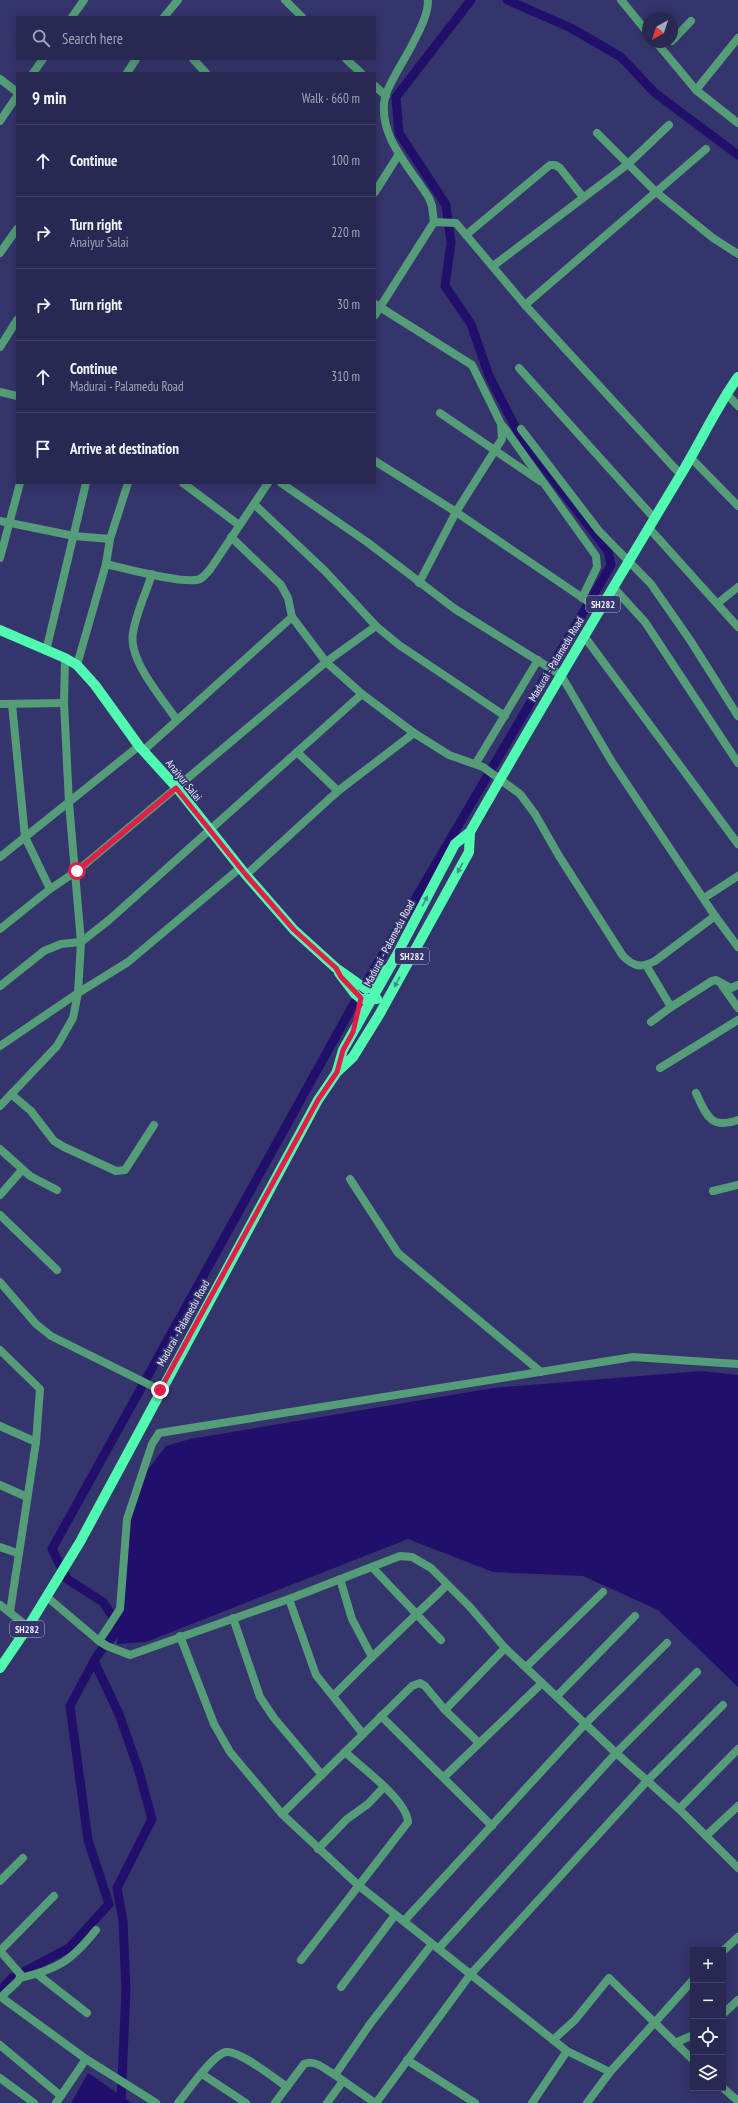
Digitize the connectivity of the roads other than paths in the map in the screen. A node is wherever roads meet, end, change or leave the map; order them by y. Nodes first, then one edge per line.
1 (84, 0) edge
2 (178, 0) edge
3 (285, 0) edge
4 (428, 0) edge
5 (621, 0) edge
6 (73, 16) edge
7 (165, 16) edge
8 (301, 16) edge
9 (691, 21) dead end
10 (642, 26) edge
11 (678, 35) edge
12 (738, 38) edge
13 (661, 48) edge
14 (666, 48) edge
15 (663, 51) junction
16 (42, 60) edge
17 (135, 60) edge
18 (194, 60) edge
19 (347, 60) edge
20 (34, 72) edge
21 (129, 72) edge
22 (205, 72) edge
23 (360, 72) edge
24 (0, 79) edge
25 (696, 90) junction
26 (16, 91) edge
27 (379, 92) edge
28 (16, 97) edge
29 (737, 120) edge
30 (0, 121) edge
31 (669, 126) dead end
32 (597, 133) dead end
33 (706, 149) dead end
34 (399, 154) junction
35 (628, 164) junction
36 (376, 190) edge
37 (656, 192) junction
38 (583, 197) junction
39 (436, 222) junction
40 (16, 230) edge
41 (466, 235) junction
42 (0, 253) edge
43 (738, 253) edge
44 (493, 266) junction
45 (525, 305) junction
46 (377, 306) edge
47 (16, 322) edge
48 (0, 347) edge
49 (520, 368) dead end
50 (738, 377) edge
51 (0, 392) edge
52 (726, 393) junction
53 (16, 396) edge
54 (738, 406) edge
55 (440, 413) dead end
56 (501, 424) junction
57 (521, 428) dead end
58 (495, 452) junction
59 (691, 458) junction
60 (376, 462) edge
61 (681, 475) junction
62 (20, 484) edge
63 (86, 484) edge
64 (128, 484) edge
65 (184, 484) edge
66 (267, 484) edge
67 (282, 484) edge
68 (546, 485) junction
69 (254, 504) junction
70 (738, 506) edge
71 (456, 512) junction
72 (654, 518) junction
73 (0, 522) edge
74 (10, 524) junction
75 (239, 525) junction
76 (648, 527) junction
77 (74, 536) junction
78 (231, 537) junction
79 (110, 539) junction
80 (0, 558) edge
81 (628, 562) junction
82 (106, 564) junction
83 (152, 574) junction
84 (418, 583) junction
85 (613, 587) junction
86 (738, 587) edge
87 (582, 598) junction
88 (718, 603) junction
89 (599, 609) junction
90 (292, 617) junction
91 (376, 626) junction
92 (738, 627) edge
93 (0, 630) edge
94 (584, 636) junction
95 (46, 651) junction
96 (65, 658) junction
97 (538, 660) junction
98 (326, 662) junction
99 (77, 665) junction
100 (560, 675) junction
101 (362, 694) junction
102 (64, 703) junction
103 (0, 704) edge
104 (12, 704) junction
105 (505, 716) junction
106 (738, 716) edge
107 (176, 719) junction
108 (414, 733) junction
109 (142, 748) junction
110 (297, 752) junction
111 (738, 763) edge
112 (479, 765) junction
113 (498, 776) junction
114 (176, 788) junction
115 (338, 791) junction
116 (69, 803) junction
117 (210, 831) junction
118 (470, 832) junction
119 (25, 837) junction
120 (738, 844) edge
121 (0, 857) edge
122 (77, 871) junction
123 (243, 872) junction
124 (738, 876) edge
125 (50, 890) junction
126 (704, 898) junction
127 (715, 916) junction
128 (412, 925) junction
129 (0, 929) edge
130 (424, 933) junction
131 (81, 942) junction
132 (738, 947) edge
133 (395, 958) junction
134 (646, 966) junction
135 (719, 982) junction
136 (738, 984) edge
137 (0, 986) edge
138 (361, 992) junction
139 (78, 993) junction
140 (388, 998) junction
141 (372, 999) junction
142 (671, 1007) junction
143 (738, 1008) edge
144 (379, 1015) junction
145 (738, 1020) edge
146 (651, 1022) dead end
147 (353, 1032) junction
148 (0, 1046) edge
149 (660, 1068) dead end
150 (337, 1072) junction
151 (11, 1094) junction
152 (696, 1094) dead end
153 (0, 1106) edge
154 (738, 1120) edge
155 (154, 1125) dead end
156 (0, 1148) edge
157 (22, 1170) junction
158 (350, 1179) dead end
159 (738, 1185) edge
160 (57, 1190) dead end
161 (713, 1191) dead end
162 (0, 1195) edge
163 (0, 1215) edge
164 (57, 1270) dead end
165 (0, 1282) edge
166 (0, 1350) edge
167 (738, 1364) edge
168 (541, 1372) junction
169 (160, 1390) junction
170 (0, 1426) edge
171 (36, 1442) junction
172 (0, 1485) edge
173 (27, 1497) junction
174 (0, 1547) edge
175 (17, 1553) junction
176 (372, 1567) junction
177 (340, 1579) junction
178 (447, 1585) junction
179 (603, 1592) dead end
180 (49, 1593) junction
181 (289, 1599) junction
182 (0, 1605) edge
183 (10, 1612) junction
184 (416, 1613) junction
185 (635, 1616) dead end
186 (233, 1618) junction
187 (28, 1627) junction
188 (180, 1636) junction
189 (441, 1640) dead end
190 (99, 1641) junction
191 (667, 1643) dead end
192 (505, 1648) junction
193 (372, 1657) junction
194 (526, 1667) junction
195 (0, 1668) edge
196 (697, 1672) dead end
197 (542, 1683) junction
198 (333, 1696) junction
199 (557, 1696) junction
200 (722, 1705) dead end
201 (446, 1710) junction
202 (381, 1716) junction
203 (585, 1724) junction
204 (363, 1734) junction
205 (480, 1743) junction
206 (738, 1749) edge
207 (345, 1752) junction
208 (616, 1753) junction
209 (322, 1775) junction
210 (444, 1777) junction
211 (647, 1781) junction
212 (384, 1788) junction
213 (738, 1806) edge
214 (679, 1809) junction
215 (282, 1814) junction
216 (492, 1826) junction
217 (706, 1836) junction
218 (318, 1849) junction
219 (23, 1858) dead end
220 (738, 1867) edge
221 (0, 1881) edge
222 (358, 1885) junction
223 (54, 1896) dead end
224 (395, 1915) junction
225 (404, 1921) junction
226 (96, 1930) dead end
227 (738, 1937) edge
228 (436, 1946) junction
229 (726, 1948) edge
230 (0, 1951) edge
231 (301, 1960) dead end
232 (37, 1974) junction
233 (20, 1975) junction
234 (470, 1975) junction
235 (690, 1983) edge
236 (341, 1987) dead end
237 (1, 1997) edge
238 (738, 2000) edge
239 (726, 2011) edge
240 (87, 2013) dead end
241 (655, 2023) junction
242 (690, 2036) edge
243 (552, 2040) junction
244 (675, 2043) junction
245 (0, 2045) edge
246 (567, 2051) junction
247 (690, 2057) edge
248 (86, 2059) junction
249 (407, 2060) junction
250 (610, 2072) junction
251 (202, 2074) junction
252 (335, 2075) junction
253 (0, 2078) edge
254 (343, 2081) junction
255 (287, 2087) junction
256 (726, 2091) edge
257 (61, 2096) junction
258 (738, 2101) edge
259 (34, 2103) edge
260 (56, 2103) edge
261 (156, 2103) edge
262 (178, 2103) edge
263 (246, 2103) edge
264 (275, 2103) edge
265 (327, 2103) edge
266 (375, 2103) edge
267 (475, 2103) edge
268 (532, 2103) edge
269 (587, 2103) edge

1 - 6 street
2 - 7 street
3 - 8 street
4 - 27 street
5 - 10 street
9 - 11 street
12 - 25 street
13 - 15 street
14 - 15 street
15 - 25 street
16 - 20 street
17 - 21 street
18 - 22 street
19 - 23 street
24 - 26 street
25 - 29 street
27 - 34 street
28 - 30 street
31 - 35 street
32 - 35 street
33 - 37 street
34 - 36 street
34 - 39 street
35 - 37 street
35 - 38 street
37 - 43 street
37 - 45 street
38 - 41 street
38 - 44 street
39 - 41 street
39 - 46 street
40 - 42 street
41 - 44 street
44 - 45 street
45 - 61 street
46 - 56 street
47 - 48 street
49 - 72 street
50 - 52 main road, Madurai - Palamedu Road / SH282
51 - 53 street
52 - 54 street
52 - 59 main road, Madurai - Palamedu Road / SH282
55 - 58 street
56 - 58 street
56 - 68 street
57 - 81 street
58 - 68 street
58 - 71 street
59 - 61 main road, Madurai - Palamedu Road / SH282
59 - 70 street
60 - 71 street
61 - 72 main road, Madurai - Palamedu Road / SH282
62 - 74 street
63 - 77 street
64 - 79 street
65 - 75 street
66 - 69 street
67 - 84 street
68 - 87 street
69 - 75 street
69 - 91 street
71 - 84 street
71 - 87 street
72 - 76 main road, Madurai - Palamedu Road / SH282
73 - 74 street
74 - 77 street
74 - 80 street
75 - 78 street
76 - 81 main road, Madurai - Palamedu Road / SH282
76 - 88 street
77 - 79 street
77 - 95 street
78 - 83 street
78 - 90 street
79 - 82 street
81 - 85 main road, Madurai - Palamedu Road / SH282
81 - 106 street
82 - 83 street
82 - 99 street
83 - 107 street
84 - 97 street
85 - 89 main road, Madurai - Palamedu Road / SH282
85 - 111 street
86 - 88 street
87 - 89 street
88 - 92 street
89 - 94 main road, Madurai - Palamedu Road / SH282
90 - 98 street
90 - 107 street
91 - 98 street
91 - 105 street
93 - 95 main road, Anaiyur Salai
94 - 100 main road, Madurai - Palamedu Road / SH282
94 - 120 street
95 - 96 main road, Anaiyur Salai
96 - 99 main road, Anaiyur Salai
96 - 102 street
97 - 100 street
97 - 105 street
98 - 101 street
98 - 114 street
99 - 109 main road, Anaiyur Salai
100 - 113 main road, Madurai - Palamedu Road / SH282
100 - 126 street
101 - 108 street
101 - 110 street
102 - 104 street
102 - 116 street
103 - 104 street
104 - 119 street
105 - 112 street
107 - 109 street
108 - 112 street
108 - 115 street
109 - 114 main road, Anaiyur Salai
109 - 116 street
110 - 115 street
110 - 117 street
112 - 113 street
113 - 118 main road, Madurai - Palamedu Road / SH282
113 - 134 street
114 - 117 main road, Anaiyur Salai
114 - 122 street
115 - 123 street
116 - 119 street
116 - 122 street
117 - 123 main road, Anaiyur Salai
117 - 131 street
128 -> 118 main road, Madurai - Palamedu Road / SH282
118 -> 130 main road, Madurai - Palamedu Road / SH282
119 - 121 street
119 - 125 street
122 - 125 street
122 - 131 street
123 - 138 main road, Anaiyur Salai
123 - 139 street
124 - 126 street
125 - 129 street
126 - 127 street
127 - 132 street
127 - 134 street
128 - 130 main road
128 - 133 main road, Madurai - Palamedu Road / SH282
130 -> 140 main road, Madurai - Palamedu Road / SH282
131 - 137 street
131 - 139 street
133 - 138 main road
133 - 141 main road, Madurai - Palamedu Road / SH282
134 - 142 street
135 - 136 street
135 - 142 street
135 - 143 street
138 - 141 main road
138 - 147 main road
139 - 148 street
139 - 151 street
140 - 141 main road
140 - 144 main road, Madurai - Palamedu Road / SH282
141 - 144 main road
141 - 147 main road, Madurai - Palamedu Road / SH282
142 - 146 street
144 - 150 main road, Madurai - Palamedu Road / SH282
145 - 149 street
147 - 150 main road, Madurai - Palamedu Road / SH282
150 - 169 main road, Madurai - Palamedu Road / SH282
151 - 153 street
151 - 155 street
152 - 154 street
156 - 157 street
157 - 160 street
157 - 162 street
158 - 168 street
159 - 161 street
163 - 164 street
165 - 169 street
166 - 171 street
167 - 168 street
168 - 190 street
169 - 180 main road, Madurai - Palamedu Road / SH282
170 - 171 street
171 - 173 street
172 - 173 street
173 - 175 street
174 - 175 street
175 - 183 street
176 - 177 street
176 - 178 street
176 - 184 street
177 - 181 street
177 - 193 street
178 - 184 street
178 - 192 street
179 - 194 street
180 - 187 main road, Madurai - Palamedu Road / SH282
180 - 190 street
181 - 186 street
181 - 198 street
182 - 183 street
183 - 187 street
184 - 189 street
184 - 193 street
185 - 199 street
186 - 188 street
186 - 209 street
187 - 195 main road, Madurai - Palamedu Road / SH282
188 - 190 street
188 - 215 street
191 - 203 street
192 - 194 street
192 - 201 street
193 - 198 street
194 - 197 street
196 - 208 street
197 - 199 street
197 - 205 street
198 - 204 street
199 - 203 street
200 - 211 street
201 - 202 street
201 - 205 street
202 - 204 street
202 - 210 street
203 - 208 street
203 - 216 street
204 - 207 street
205 - 210 street
206 - 214 street
207 - 209 street
207 - 212 street
208 - 211 street
208 - 228 street
209 - 215 street
210 - 216 street
211 - 214 street
211 - 234 street
212 - 218 street
212 - 222 street
213 - 217 street
214 - 217 street
215 - 218 street
216 - 225 street
217 - 220 street
218 - 222 street
219 - 221 street
222 - 224 street
222 - 231 street
223 - 230 street
224 - 225 street
224 - 236 street
225 - 228 street
226 - 232 street
227 - 229 street
228 - 234 street
228 - 252 street
230 - 233 street
232 - 233 street
232 - 240 street
233 - 237 street
234 - 243 street
234 - 249 street
235 - 241 street
237 - 248 street
238 - 239 street
241 - 243 street
241 - 244 street
241 - 250 street
242 - 244 street
243 - 246 street
244 - 247 street
245 - 257 street
246 - 250 street
246 - 268 street
248 - 257 street
248 - 261 street
249 - 266 street
249 - 267 street
250 - 269 street
251 - 255 street
251 - 262 street
251 - 263 street
252 - 254 street
252 - 255 street
253 - 259 street
254 - 265 street
254 - 266 street
255 - 264 street
256 - 258 street
257 - 260 street

